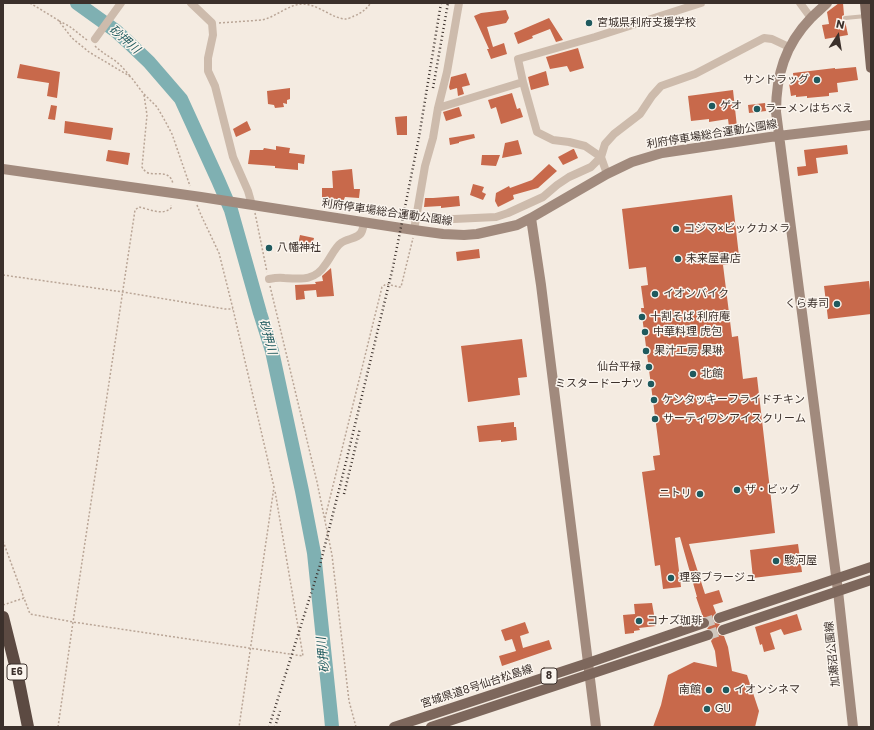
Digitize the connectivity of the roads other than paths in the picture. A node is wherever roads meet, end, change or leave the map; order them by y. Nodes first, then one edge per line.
1 (191, 3) edge
2 (459, 3) edge
3 (701, 3) edge
4 (800, 3) edge
5 (827, 3) edge
6 (865, 3) edge
7 (119, 5) edge
8 (866, 16) junction
9 (811, 18) junction
10 (845, 18) dead end
11 (95, 39) road end
12 (789, 47) junction
13 (871, 68) edge
14 (523, 82) junction
15 (438, 108) junction
16 (871, 125) edge
17 (778, 136) junction
18 (601, 157) junction
19 (3, 168) edge
20 (606, 174) junction
21 (248, 205) junction
22 (417, 217) junction
23 (531, 218) junction
24 (364, 222) junction
25 (414, 230) junction
26 (269, 279) road end
27 (871, 567) edge
28 (836, 579) junction
29 (871, 580) edge
30 (838, 591) junction
31 (3, 617) edge
32 (719, 618) tunnel mouth
33 (704, 623) tunnel mouth
34 (723, 630) tunnel mouth
35 (708, 635) tunnel mouth
36 (588, 663) junction
37 (589, 675) junction
38 (28, 727) edge
39 (394, 727) edge
40 (431, 727) edge
41 (596, 727) edge
42 (853, 727) edge

1 - 21 street
2 - 15 street
3 - 14 street
4 - 9 street
5 - 9 street, 加瀬沼公園線
6 - 8 main road
7 - 11 street
8 - 10 lane
8 - 13 main road
9 - 12 street, 加瀬沼公園線
12 - 17 street, 加瀬沼公園線
12 - 18 street
14 - 15 street
14 - 18 street
15 - 22 street
16 - 17 street, 利府停車場総合運動公園線
17 - 20 street, 利府停車場総合運動公園線
17 - 28 street, 加瀬沼公園線
18 - 20 street
18 - 22 street
19 - 21 street, 利府停車場総合運動公園線
20 - 23 street, 利府停車場総合運動公園線
21 - 24 street, 利府停車場総合運動公園線
22 - 25 street
23 - 25 street, 利府停車場総合運動公園線
23 - 36 street
24 - 25 street, 利府停車場総合運動公園線
24 - 26 street
27 - 28 main road
28 - 30 street, 加瀬沼公園線
28 - 32 main road
29 - 30 main road
30 - 34 main road
30 - 42 street, 加瀬沼公園線
31 - 38 highway, E6
33 - 36 main road, 宮城県道8号仙台松島線 / 8
35 - 37 main road, 8
36 - 37 street
36 - 39 main road, 宮城県道8号仙台松島線 / 8
37 - 40 main road, 8
37 - 41 street

